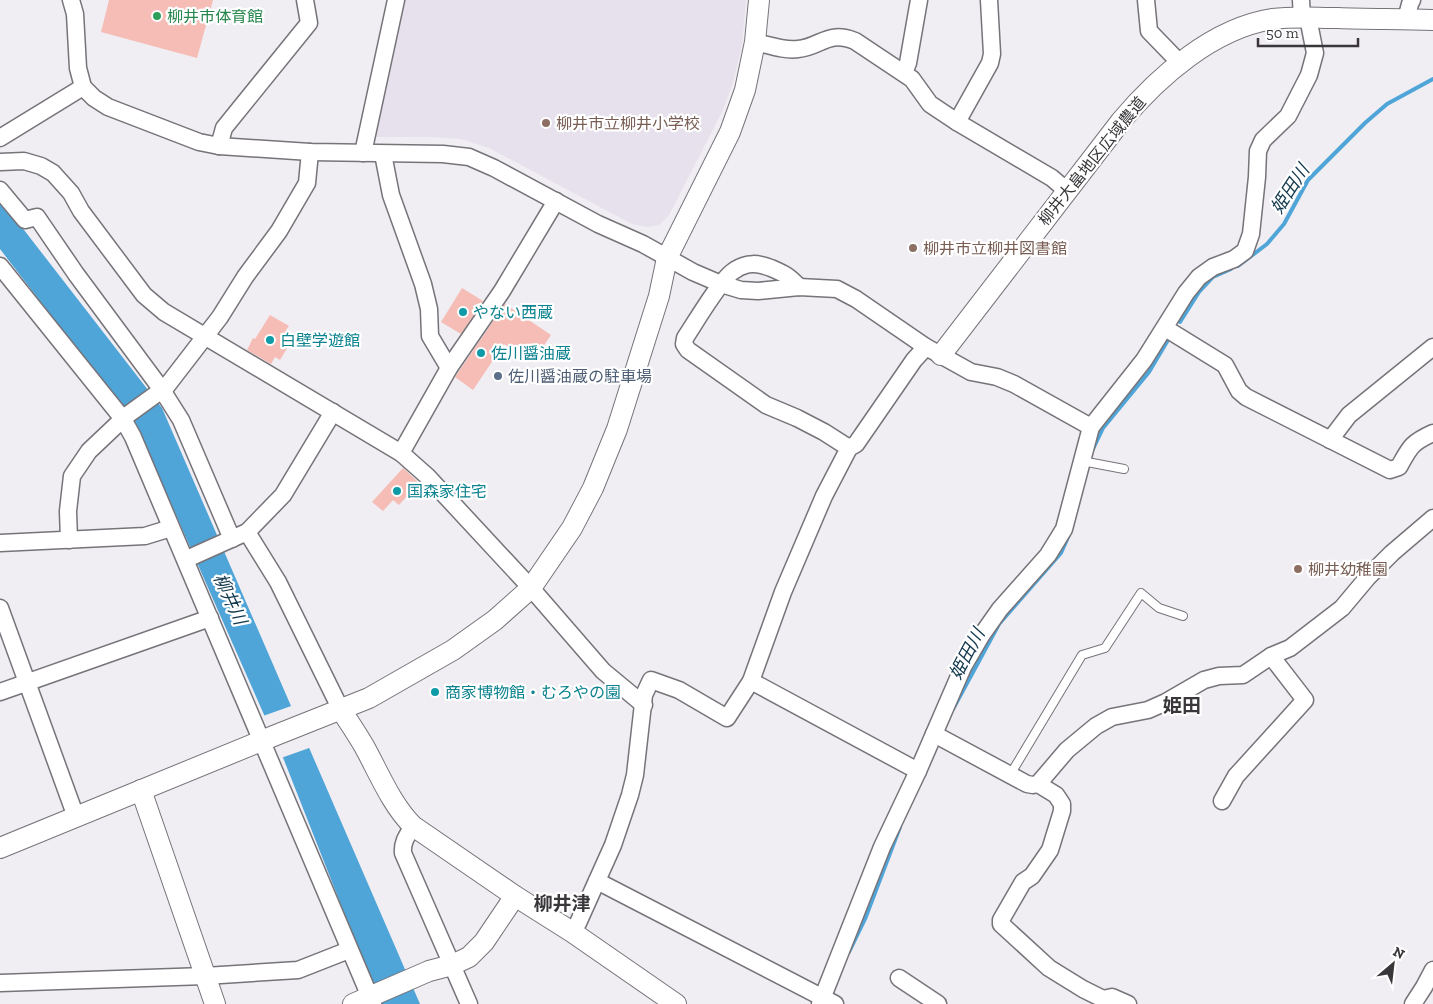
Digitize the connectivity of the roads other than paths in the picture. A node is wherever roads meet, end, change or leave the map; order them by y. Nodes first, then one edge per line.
1 (71, 0) edge
2 (305, 0) edge
3 (396, 0) edge
4 (759, 0) edge
5 (919, 0) edge
6 (989, 0) edge
7 (1146, 0) edge
8 (1412, 0) edge
9 (1303, 12) edge
10 (1406, 19) junction
11 (1433, 20) edge
12 (756, 42) junction
13 (1180, 63) junction
14 (904, 72) junction
15 (83, 87) junction
16 (957, 122) junction
17 (0, 138) edge
18 (219, 146) junction
19 (310, 152) junction
20 (363, 153) junction
21 (383, 154) junction
22 (0, 162) edge
23 (0, 190) edge
24 (1067, 191) junction
25 (556, 202) junction
26 (667, 258) junction
27 (0, 266) edge
28 (721, 284) junction
29 (799, 287) junction
30 (1165, 328) junction
31 (205, 335) junction
32 (1433, 347) edge
33 (934, 351) junction
34 (448, 368) junction
35 (160, 392) junction
36 (333, 412) junction
37 (125, 417) junction
38 (1091, 427) junction
39 (1433, 433) edge
40 (1330, 440) junction
41 (849, 448) junction
42 (402, 453) junction
43 (1082, 461) junction
44 (1124, 469) dead end
45 (1433, 518) edge
46 (171, 528) junction
47 (234, 538) junction
48 (69, 540) junction
49 (0, 543) edge
50 (187, 558) junction
51 (531, 588) junction
52 (0, 608) edge
53 (1183, 616) dead end
54 (210, 618) junction
55 (1271, 656) junction
56 (751, 680) junction
57 (26, 684) junction
58 (0, 692) edge
59 (644, 705) junction
60 (341, 710) junction
61 (934, 734) junction
62 (266, 739) junction
63 (918, 771) junction
64 (1010, 775) junction
65 (1038, 784) junction
66 (141, 790) junction
67 (1222, 801) dead end
68 (76, 817) junction
69 (413, 826) junction
70 (0, 848) edge
71 (597, 881) junction
72 (515, 896) junction
73 (572, 932) junction
74 (349, 950) junction
75 (452, 965) junction
76 (1433, 970) edge
77 (206, 976) junction
78 (899, 978) dead end
79 (0, 983) edge
80 (369, 999) edge
81 (826, 1002) edge
82 (215, 1004) edge
83 (469, 1004) edge
84 (676, 1004) edge
85 (938, 1004) edge
86 (1128, 1004) edge
87 (1413, 1004) edge

1 - 15 street
2 - 18 street
3 - 20 street
4 - 12 street
5 - 14 street
6 - 16 street
7 - 13 street
8 - 10 street
9 - 10 street, 柳井大畠地区広域農道
9 - 13 street, 柳井大畠地区広域農道
9 - 30 street
10 - 11 street, 柳井大畠地区広域農道
12 - 14 street
12 - 26 street
13 - 24 street, 柳井大畠地区広域農道
14 - 16 street
15 - 17 street
15 - 18 street
16 - 24 street
18 - 19 street
19 - 20 street
19 - 31 street
20 - 21 street
21 - 25 street
21 - 34 street
22 - 31 street
23 - 35 street
24 - 33 street, 柳井大畠地区広域農道
25 - 26 street
25 - 34 street
26 - 28 street
26 - 51 street
27 - 37 street
28 - 29 street
28 - 29 street
28 - 41 street
29 - 33 street
30 - 38 street
30 - 40 street
31 - 35 street
31 - 36 street
32 - 40 street
33 - 38 street
33 - 41 street
34 - 42 street
35 - 37 street
35 - 47 street
36 - 42 street
36 - 47 street
37 - 46 street
37 - 48 street
38 - 43 street
39 - 40 street
41 - 56 street
42 - 51 street
43 - 44 lane
43 - 61 street
45 - 55 street
46 - 48 street
46 - 50 street
47 - 50 street
47 - 60 street
48 - 49 street
50 - 54 street
51 - 59 street
51 - 60 street
52 - 57 street
53 - 64 lane
54 - 57 street
54 - 62 street
55 - 65 street
55 - 67 street
56 - 59 street
56 - 63 street
57 - 58 street
57 - 68 street
59 - 71 street
60 - 62 street
60 - 69 street
61 - 63 street
61 - 64 street
62 - 66 street
62 - 74 street
63 - 81 street
64 - 65 street
65 - 86 street
66 - 68 street
66 - 77 street
68 - 70 street
69 - 72 street
69 - 75 street
71 - 73 street
71 - 81 street
72 - 73 street
72 - 75 street
73 - 84 street
74 - 77 street
74 - 80 street
75 - 80 street
75 - 83 street
76 - 87 street
77 - 79 street
77 - 82 street
78 - 85 street

